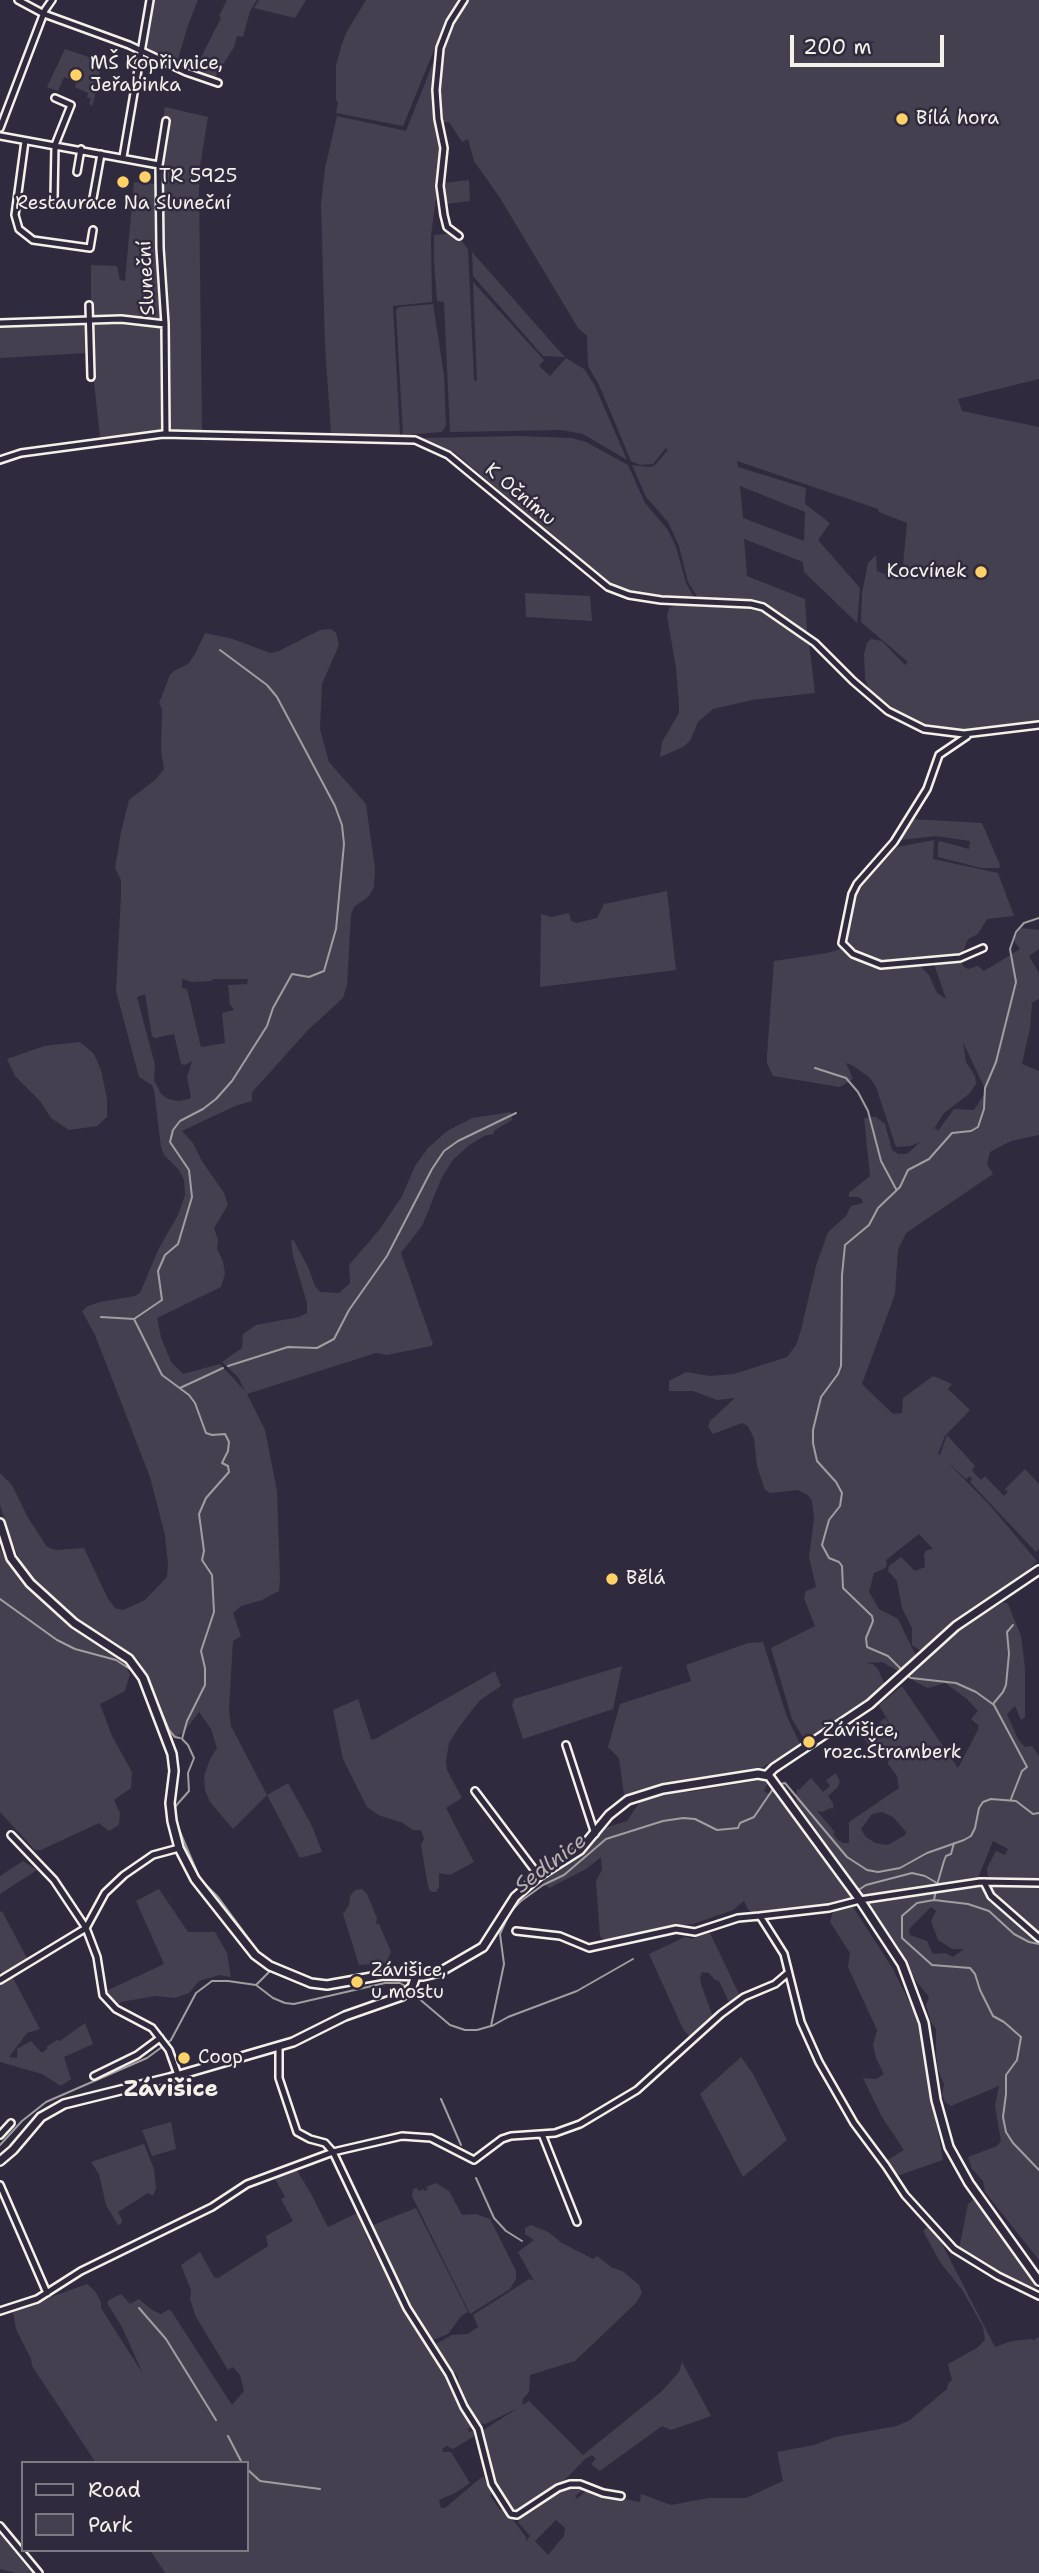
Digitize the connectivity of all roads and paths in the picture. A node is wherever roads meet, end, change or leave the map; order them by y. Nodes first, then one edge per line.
1 (18, 0) edge
2 (52, 0) edge
3 (150, 0) edge
4 (464, 0) edge
5 (44, 13) junction
6 (140, 49) junction
7 (218, 83) dead end
8 (55, 98) dead end
9 (166, 121) dead end
10 (0, 128) edge
11 (0, 136) edge
12 (24, 141) junction
13 (55, 145) junction
14 (80, 149) junction
15 (101, 154) junction
16 (123, 157) junction
17 (159, 165) junction
18 (77, 172) dead end
19 (93, 198) dead end
20 (54, 199) dead end
21 (93, 230) dead end
22 (459, 236) dead end
23 (89, 305) dead end
24 (89, 320) junction
25 (0, 323) edge
26 (165, 324) junction
27 (92, 377) dead end
28 (166, 434) junction
29 (0, 460) edge
30 (1039, 725) edge
31 (970, 734) junction
32 (983, 948) dead end
33 (0, 1523) edge
34 (1039, 1570) edge
35 (566, 1745) dead end
36 (767, 1775) junction
37 (475, 1791) dead end
38 (595, 1834) junction
39 (11, 1835) dead end
40 (179, 1848) junction
41 (539, 1876) junction
42 (984, 1882) junction
43 (1039, 1883) edge
44 (860, 1900) junction
45 (760, 1916) junction
46 (86, 1928) junction
47 (516, 1931) dead end
48 (1039, 1938) edge
49 (788, 1973) junction
50 (0, 1980) edge
51 (415, 1980) junction
52 (161, 2039) junction
53 (279, 2046) junction
54 (178, 2075) junction
55 (94, 2076) dead end
56 (11, 2123) dead end
57 (542, 2134) junction
58 (0, 2136) edge
59 (333, 2152) junction
60 (0, 2161) edge
61 (0, 2185) edge
62 (577, 2221) dead end
63 (1039, 2281) edge
64 (47, 2293) junction
65 (1039, 2296) edge
66 (0, 2311) edge
67 (621, 2496) dead end
68 (0, 2526) edge
69 (21, 2551) edge
70 (22, 2552) edge
71 (39, 2573) edge

1 - 5 street
2 - 5 street
3 - 6 street
4 - 22 street
5 - 6 street
5 - 10 street
6 - 7 street
6 - 16 street
8 - 13 street
9 - 17 street, Sluneční
11 - 12 street
12 - 13 street
12 - 21 street
13 - 14 street
13 - 20 street
14 - 15 street
14 - 18 street
15 - 16 street
15 - 19 street
16 - 17 street
17 - 26 street, Sluneční
23 - 24 street
24 - 25 street
24 - 26 street
24 - 27 street
26 - 28 street, Sluneční
28 - 29 street, K Očnímu
28 - 31 street, K Očnímu
30 - 31 street, K Očnímu
31 - 32 street, K Očnímu
33 - 40 main road
34 - 36 main road
35 - 38 street
36 - 38 main road
36 - 44 main road
37 - 41 street
38 - 41 main road
39 - 46 street
40 - 46 street
40 - 51 main road
41 - 51 main road
42 - 43 street
42 - 44 street
42 - 48 street
44 - 45 street
44 - 63 main road
45 - 47 street
45 - 49 street
46 - 50 street
46 - 52 street
49 - 57 street
49 - 65 street
51 - 53 main road
52 - 54 street
52 - 55 street
53 - 54 main road
53 - 59 street
54 - 60 main road
56 - 58 street
57 - 59 street
57 - 62 street
59 - 64 street
59 - 67 street
61 - 64 street
64 - 66 street
68 - 69 street
70 - 71 street

